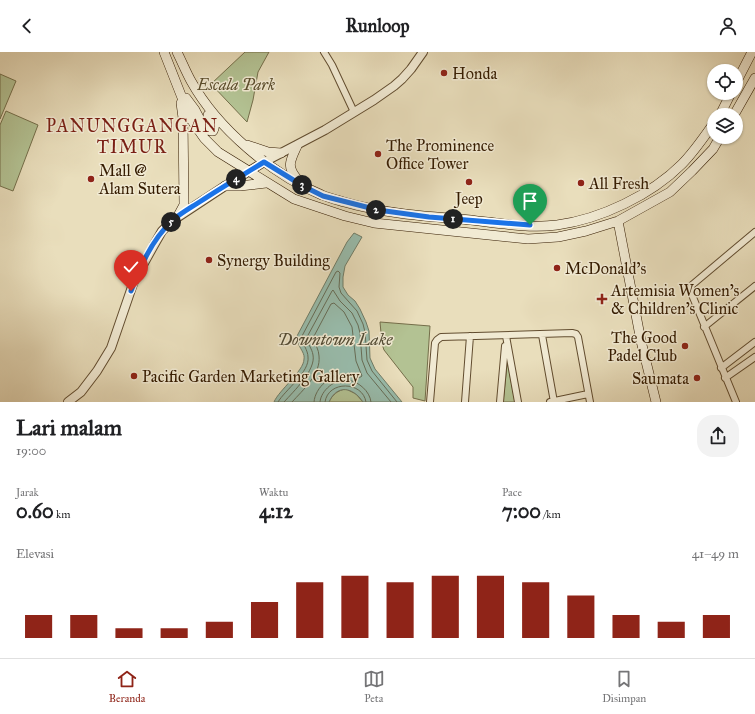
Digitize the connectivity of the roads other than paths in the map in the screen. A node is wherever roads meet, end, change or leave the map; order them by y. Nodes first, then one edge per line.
1 (164, 52) edge
2 (177, 52) edge
3 (324, 52) edge
4 (423, 52) edge
5 (752, 52) edge
6 (743, 69) edge
7 (755, 78) edge
8 (191, 81) junction
9 (178, 87) junction
10 (738, 108) edge
11 (354, 112) junction
12 (707, 133) edge
13 (243, 144) junction
14 (716, 144) edge
15 (297, 146) junction
16 (281, 153) junction
17 (264, 162) junction
18 (249, 171) junction
19 (266, 183) junction
20 (225, 186) junction
21 (303, 186) junction
22 (178, 216) junction
23 (618, 221) junction
24 (755, 232) edge
25 (755, 286) edge
26 (704, 327) junction
27 (542, 335) junction
28 (470, 336) junction
29 (506, 336) junction
30 (755, 342) edge
31 (755, 357) edge
32 (721, 368) junction
33 (726, 378) junction
34 (588, 394) junction
35 (68, 402) edge
36 (430, 402) edge
37 (465, 402) edge
38 (500, 402) edge
39 (518, 402) edge
40 (553, 402) edge
41 (590, 402) edge
42 (656, 402) edge
43 (736, 402) edge

1 - 9 main road
2 - 8 main road
3 - 11 street
4 - 11 street
5 - 6 main road
7 - 10 main road
8 - 9 main road
8 - 13 main road
9 - 18 main road
9 - 22 main road
11 - 15 street
12 - 21 main road
13 - 16 main road
13 - 17 main road
14 - 23 main road
15 - 16 street
15 - 21 main road
16 - 17 street
17 - 18 street
17 - 21 main road
18 - 19 main road
18 - 20 street
19 - 20 main road
19 - 23 main road
20 - 22 street
22 - 35 street
23 - 42 main road
24 - 26 street
25 - 26 street
26 - 32 street
27 - 29 street
27 - 34 street
27 - 40 street
28 - 29 street
28 - 36 street
28 - 37 street
29 - 38 street
29 - 39 street
30 - 32 street
31 - 33 street
32 - 33 street
33 - 43 street
34 - 40 street
34 - 41 street

